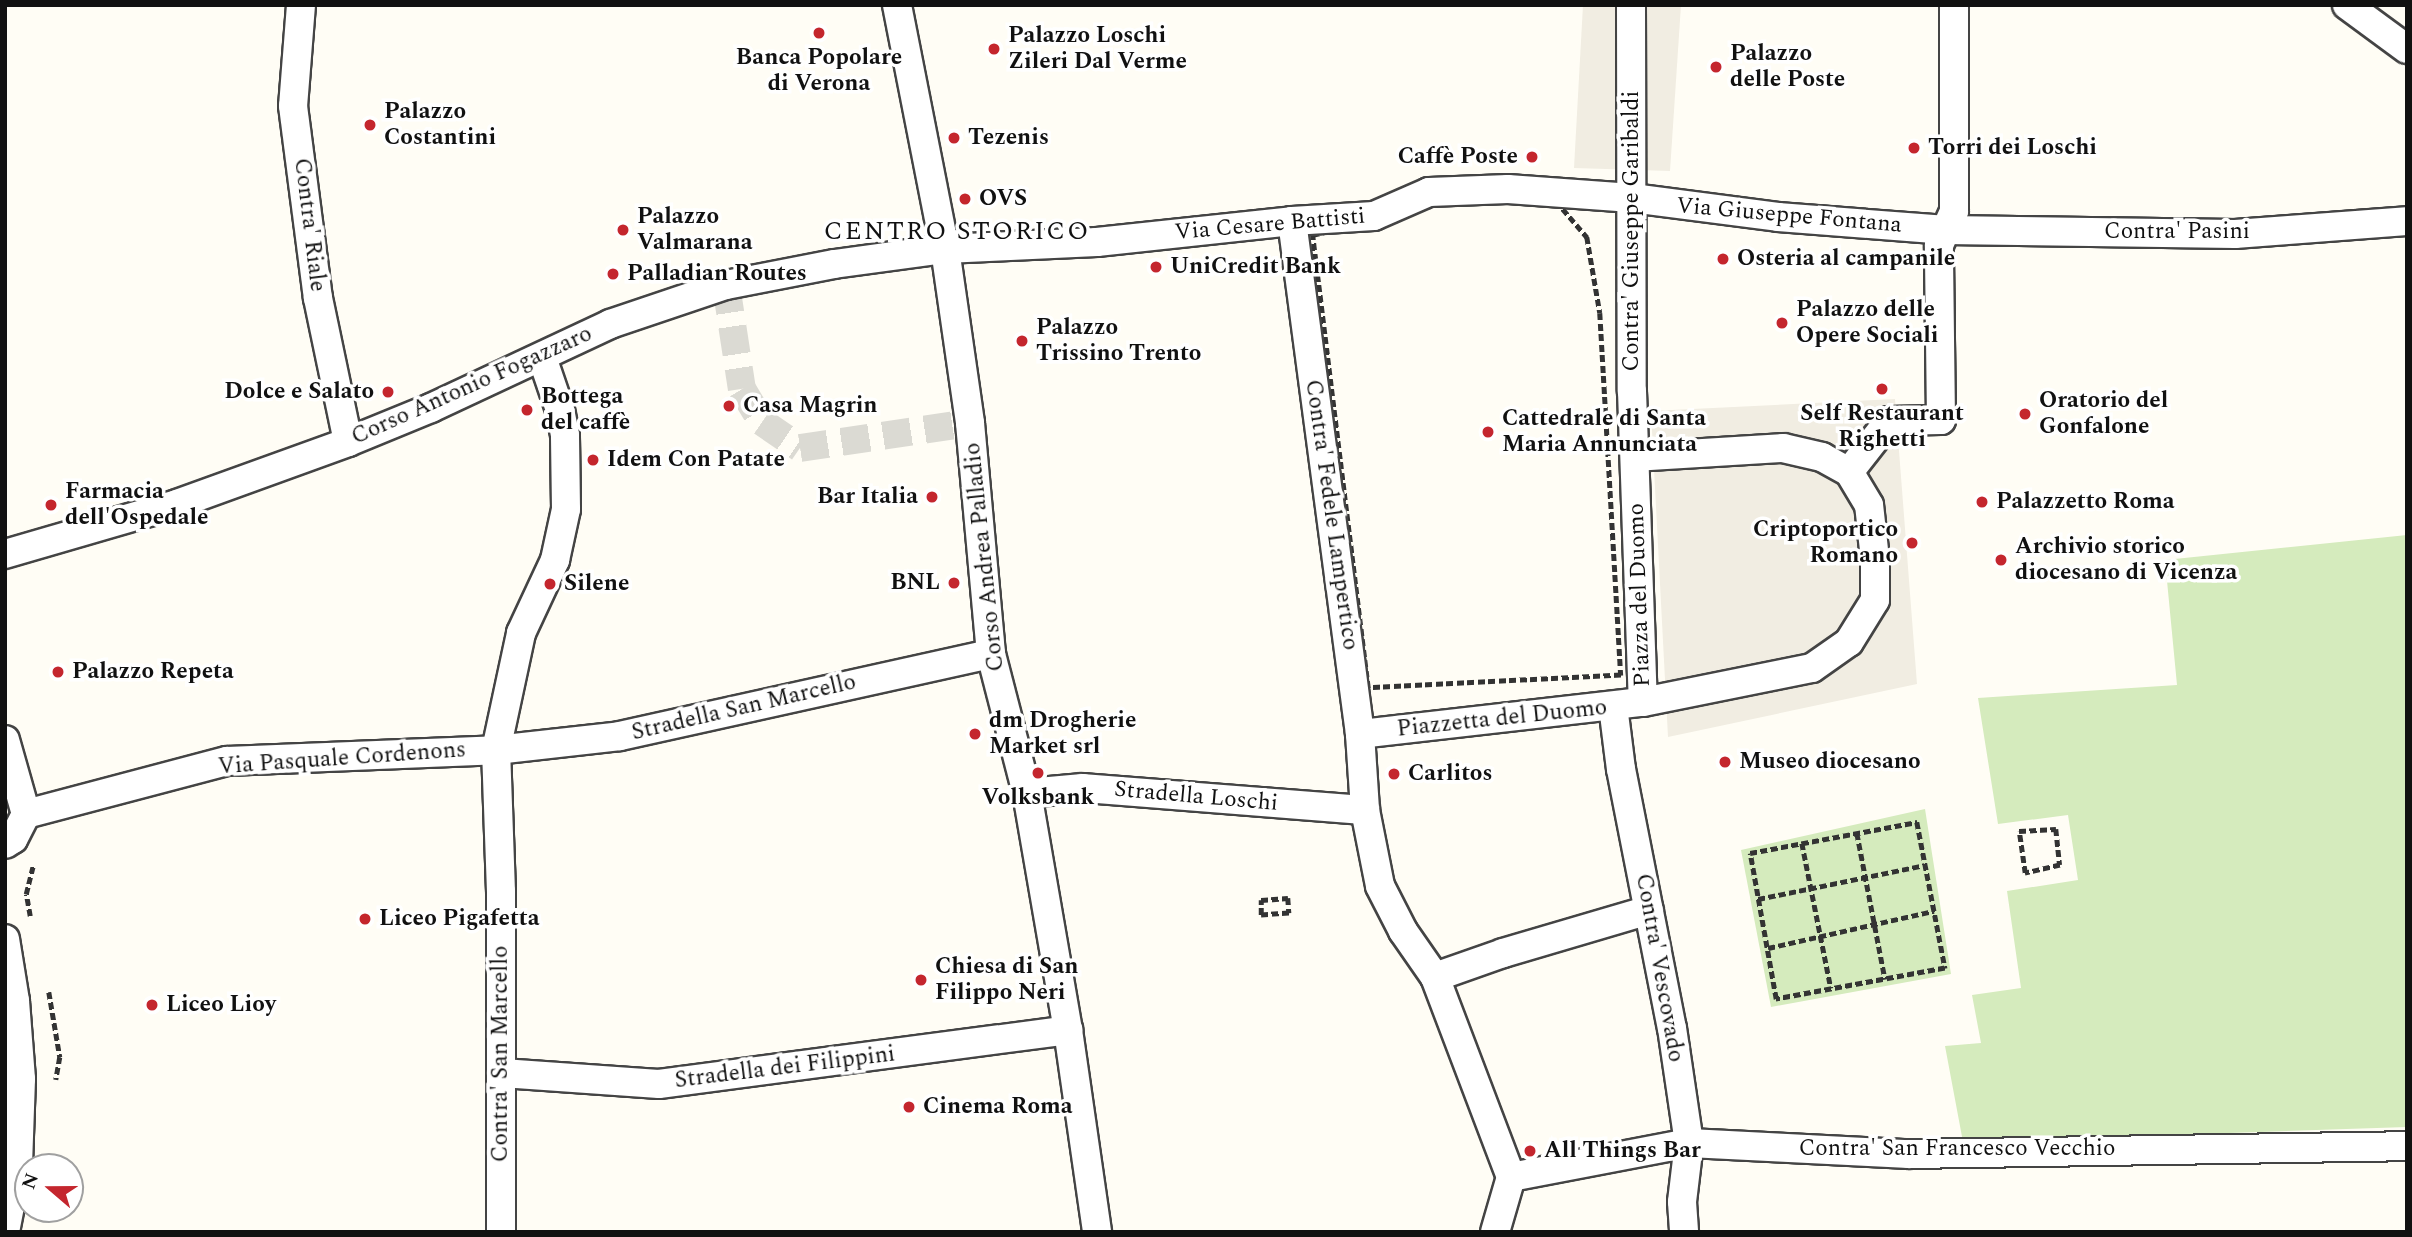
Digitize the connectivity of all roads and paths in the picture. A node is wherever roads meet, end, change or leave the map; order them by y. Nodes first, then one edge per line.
1 (302, 5) edge
2 (897, 5) edge
3 (1632, 5) edge
4 (1954, 5) edge
5 (2347, 5) edge
6 (2407, 49) edge
7 (1632, 198) junction
8 (2407, 220) edge
9 (1292, 221) junction
10 (1946, 230) junction
11 (945, 249) junction
12 (541, 357) junction
13 (348, 442) junction
14 (1635, 457) junction
15 (1849, 472) junction
16 (5, 554) edge
17 (991, 654) junction
18 (1368, 688) joint
19 (1643, 702) junction
20 (1614, 706) junction
21 (1360, 734) junction
22 (5, 740) edge
23 (496, 750) junction
24 (1027, 793) junction
25 (1365, 810) junction
26 (26, 814) junction
27 (1857, 833) junction
28 (1802, 843) junction
29 (5, 844) edge
30 (38, 859) dead end
31 (1925, 865) junction
32 (2060, 865) joint
33 (1865, 878) junction
34 (1811, 889) junction
35 (1758, 899) junction
36 (1649, 910) junction
37 (1934, 911) junction
38 (1289, 913) joint
39 (31, 920) dead end
40 (1875, 924) junction
41 (1820, 936) junction
42 (5, 939) edge
43 (1768, 948) junction
44 (1435, 977) junction
45 (1885, 979) junction
46 (46, 981) dead end
47 (1831, 988) junction
48 (1068, 1030) junction
49 (502, 1073) junction
50 (55, 1085) dead end
51 (1689, 1143) junction
52 (2407, 1146) edge
53 (1511, 1177) junction
54 (5, 1232) edge
55 (501, 1232) edge
56 (1097, 1232) edge
57 (1495, 1232) edge
58 (1684, 1232) edge

1 - 13 street, Contra' Riale
2 - 11 street, Corso Andrea Palladio
3 - 7 street, Contra' Giuseppe Garibaldi
4 - 10 street
5 - 6 street
7 - 9 street, Via Cesare Battisti
7 - 10 street, Via Giuseppe Fontana
7 - 14 street, Contra' Giuseppe Garibaldi
8 - 10 street, Contra' Pasini
9 - 11 street, Via Cesare Battisti
9 - 21 street, Contra' Fedele Lampertico
10 - 15 street
11 - 12 street, Corso Antonio Fogazzaro
11 - 17 street, Corso Andrea Palladio
12 - 13 street, Corso Antonio Fogazzaro
12 - 23 street, Contra' San Marcello
13 - 16 street, Corso Antonio Fogazzaro
14 - 15 street
14 - 19 street, Piazza del Duomo
15 - 19 street, Piazza del Duomo
17 - 23 street, Stradella San Marcello
17 - 24 street, Corso Andrea Palladio
18 - 18 path
19 - 20 street, Piazzetta del Duomo
20 - 21 street, Piazzetta del Duomo
20 - 36 street, Contra' Vescovado
21 - 25 street, Contra' Fedele Lampertico
22 - 26 street
23 - 26 street, Via Pasquale Cordenons
23 - 49 street, Contra' San Marcello
24 - 25 street, Stradella Loschi
24 - 48 street, Corso Andrea Palladio
25 - 44 street, Contra' Fedele Lampertico
26 - 29 street
27 - 28 path
27 - 31 path
27 - 33 path
28 - 34 path
28 - 35 path
30 - 39 path
31 - 33 path
31 - 37 path
32 - 32 path
33 - 34 path
33 - 40 path
34 - 35 path
34 - 41 path
35 - 43 path
36 - 44 street
36 - 51 street, Contra' Vescovado
37 - 40 path
37 - 45 path
38 - 38 path
40 - 41 path
40 - 45 path
41 - 43 path
41 - 47 path
42 - 54 street
43 - 47 path
44 - 53 street, Contra' Fedele Lampertico
45 - 47 path
46 - 50 path
48 - 49 street, Stradella dei Filippini
48 - 56 street, Corso Andrea Palladio
49 - 55 street, Contra' San Marcello
51 - 52 street, Contra' San Francesco Vecchio
51 - 53 street, Contra' San Francesco Vecchio
51 - 58 street, Contra' Vescovado
53 - 57 street

